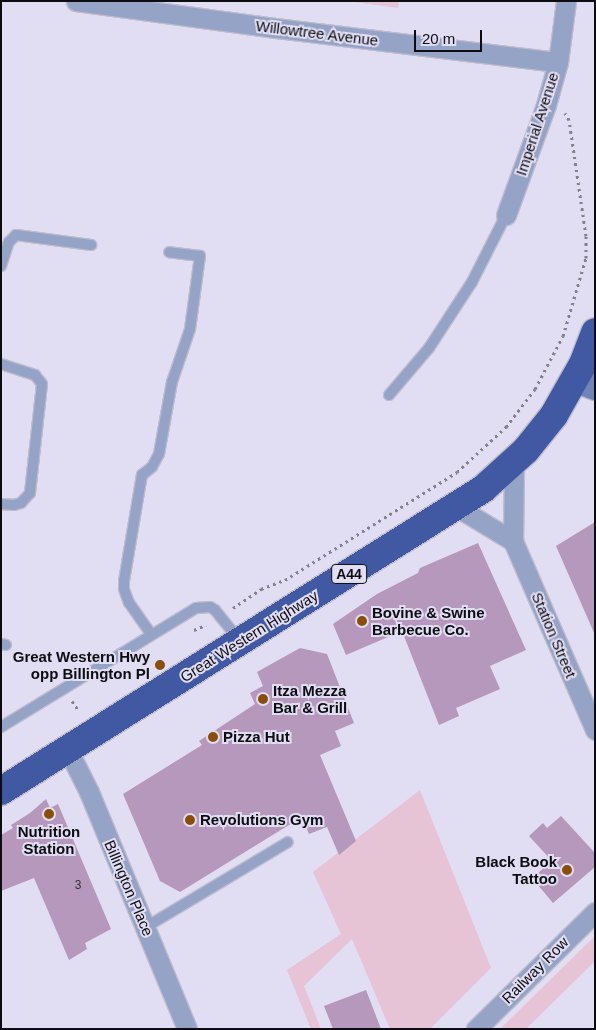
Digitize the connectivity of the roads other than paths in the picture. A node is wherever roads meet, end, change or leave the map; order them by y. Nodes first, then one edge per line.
1 (76, 1) edge
2 (566, 1) edge
3 (558, 62) junction
4 (506, 216) joint
5 (92, 245) dead end
6 (169, 252) dead end
7 (1, 266) edge
8 (595, 332) edge
9 (1, 364) edge
10 (585, 383) edge
11 (389, 395) dead end
12 (514, 462) junction
13 (1, 504) edge
14 (457, 507) junction
15 (513, 541) junction
16 (150, 634) junction
17 (241, 642) junction
18 (1, 727) edge
19 (594, 727) edge
20 (68, 750) junction
21 (1, 790) edge
22 (288, 842) dead end
23 (595, 912) edge
24 (146, 927) junction
25 (187, 1029) edge
26 (476, 1029) edge

1 - 3 street, Willowtree Avenue
2 - 3 street, Imperial Avenue
3 - 4 street, Imperial Avenue
4 - 11 lane
5 - 7 lane
6 - 16 lane
8 - 10 highway, Great Western Highway / A44
9 - 13 lane
10 - 12 highway, Great Western Highway / A44
12 - 14 highway, Great Western Highway / A44
12 - 15 street, Station Street
14 - 15 street
14 - 17 highway, Great Western Highway / A44
15 - 19 street, Station Street
16 - 17 lane
16 - 18 lane
17 - 20 highway, Great Western Highway / A44
20 - 21 highway, Great Western Highway / A44
20 - 24 street, Billington Place
22 - 24 lane
23 - 26 street, Railway Row
24 - 25 street, Billington Place

